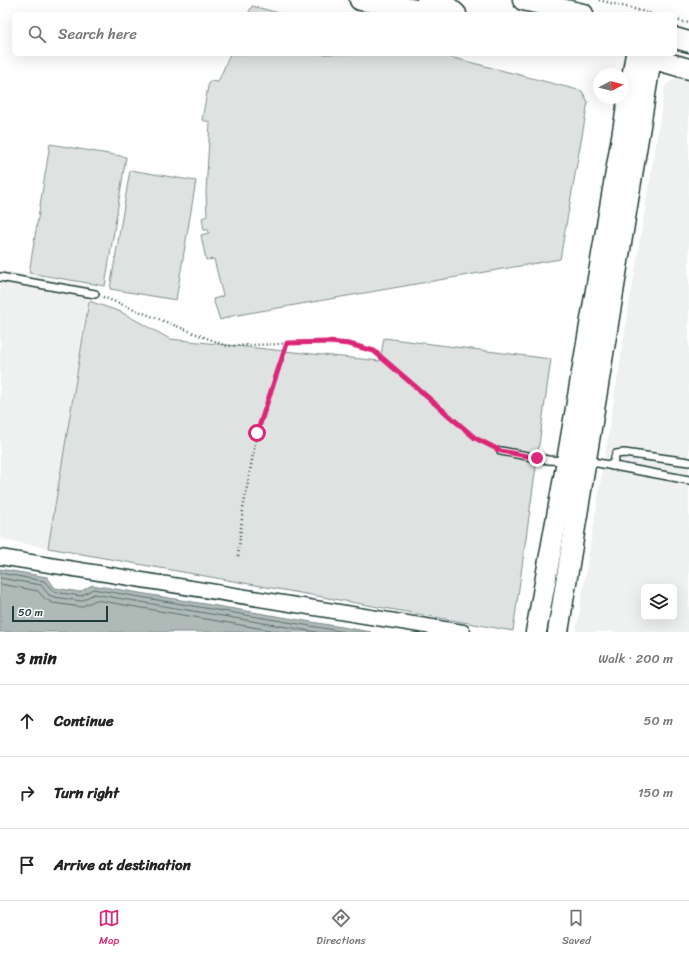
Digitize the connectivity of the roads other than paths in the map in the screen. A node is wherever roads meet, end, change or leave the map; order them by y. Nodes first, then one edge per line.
1 (360, 0) edge
2 (421, 0) edge
3 (523, 0) edge
4 (428, 12) edge
5 (454, 12) edge
6 (574, 12) edge
7 (677, 39) edge
8 (689, 42) edge
9 (641, 56) edge
10 (645, 56) edge
11 (686, 67) edge
12 (0, 276) edge
13 (95, 294) road end
14 (501, 451) road end
15 (577, 461) junction
16 (689, 462) edge
17 (612, 466) junction
18 (689, 480) edge
19 (0, 557) edge
20 (463, 632) edge
21 (536, 632) edge
22 (558, 632) edge

1 - 4 street
2 - 5 street
3 - 6 street
7 - 8 street
9 - 15 street
10 - 11 street
12 - 13 lane
14 - 15 lane
15 - 17 lane
15 - 21 street
15 - 22 street
16 - 17 lane
17 - 18 lane
19 - 20 street

